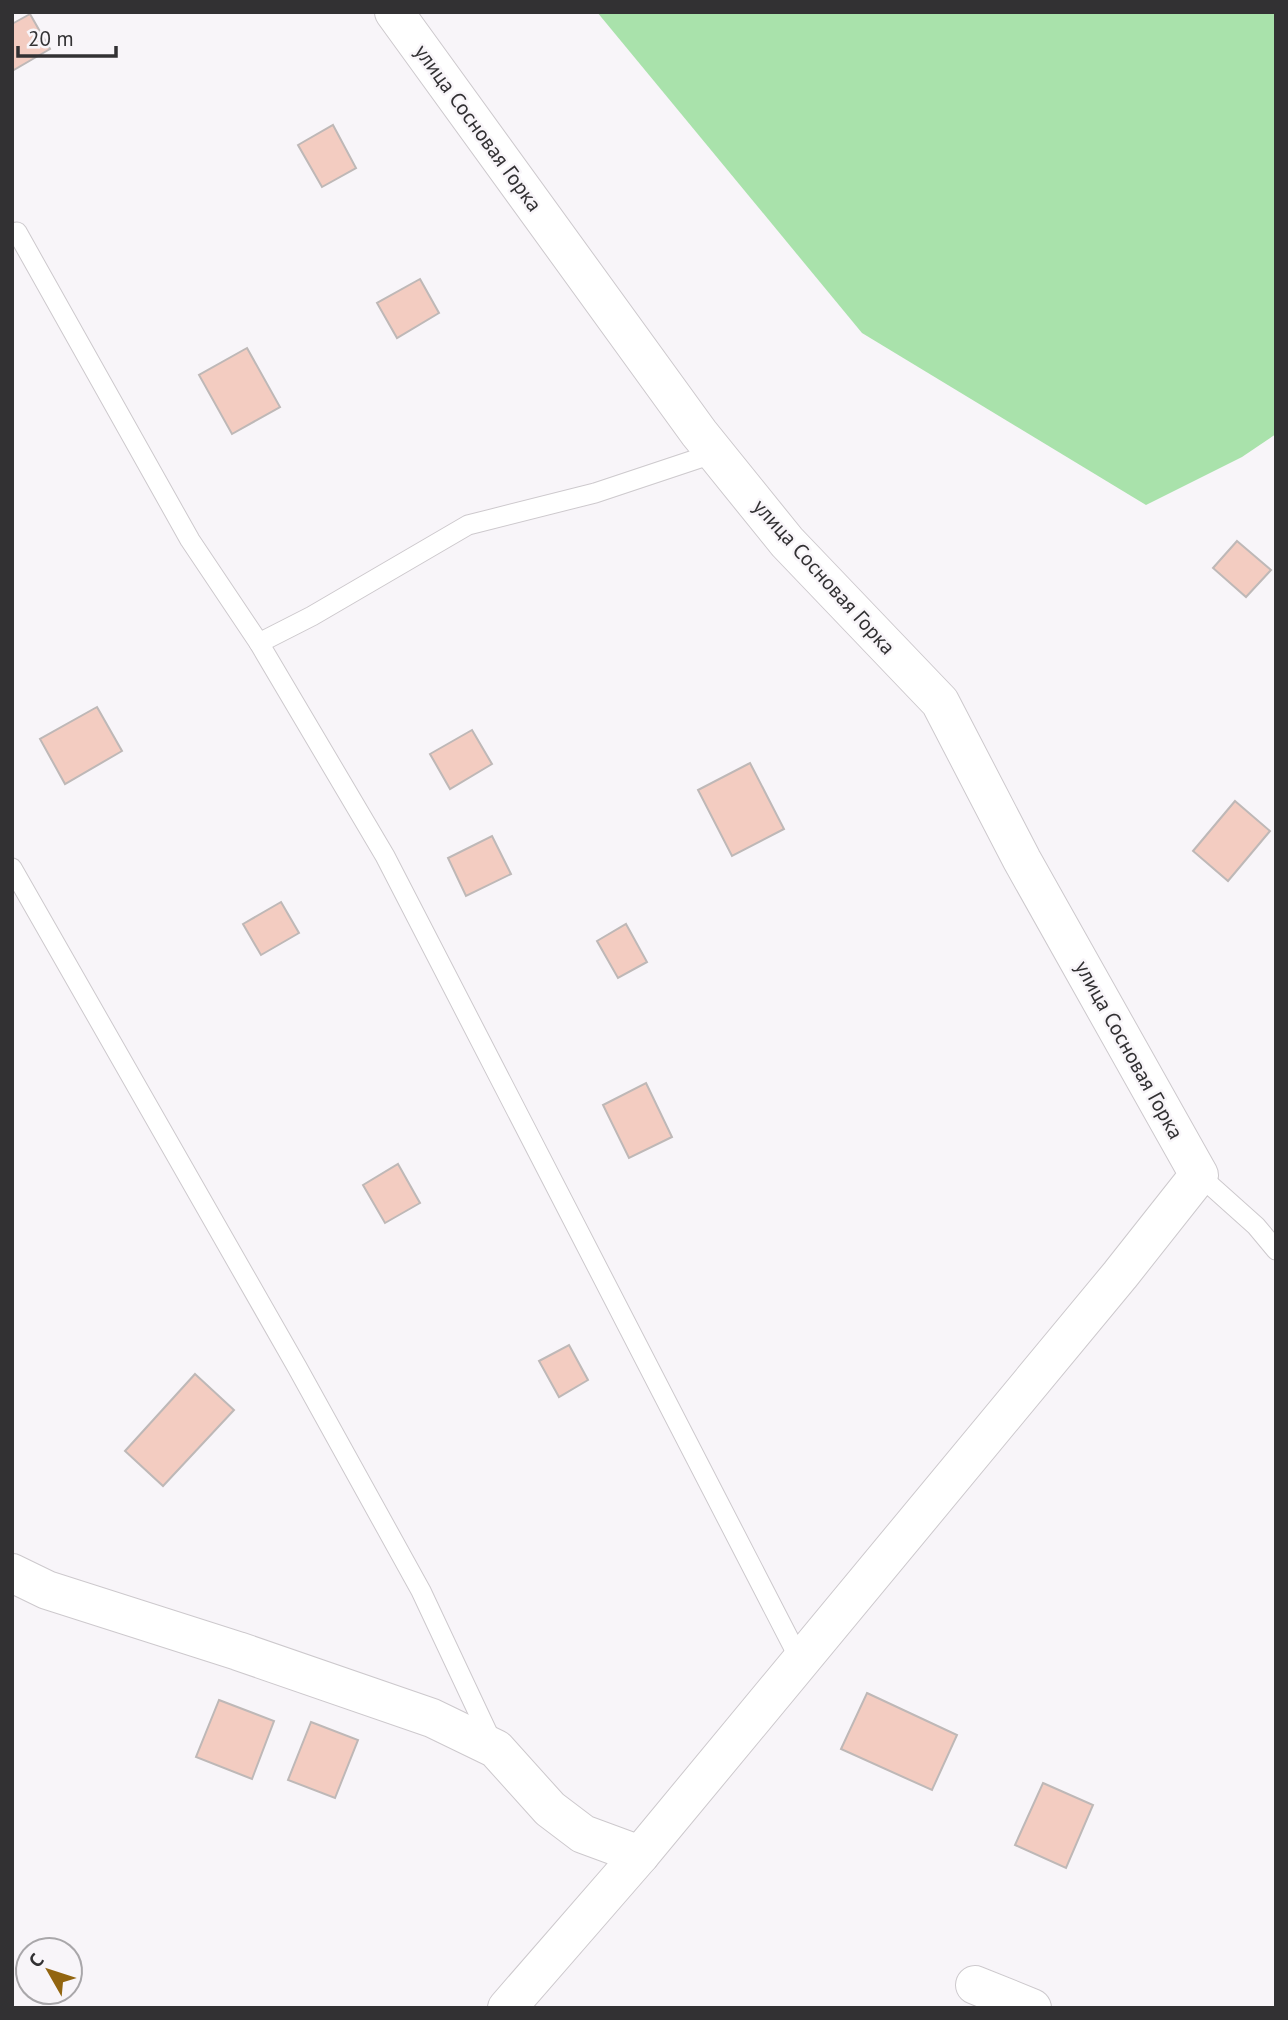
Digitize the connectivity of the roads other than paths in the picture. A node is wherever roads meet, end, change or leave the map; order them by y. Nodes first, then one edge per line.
1 (394, 12) edge
2 (17, 232) dead end
3 (715, 453) junction
4 (259, 643) junction
5 (12, 868) edge
6 (1199, 1175) junction
7 (1276, 1250) edge
8 (12, 1573) edge
9 (801, 1661) junction
10 (496, 1749) junction
11 (640, 1855) junction
12 (975, 1985) dead end
13 (507, 2008) edge
14 (1032, 2008) edge

1 - 3 street, улица Сосновая Горка
2 - 4 lane
3 - 4 lane
3 - 6 street, улица Сосновая Горка
4 - 9 lane
5 - 10 lane
6 - 7 lane
6 - 9 street
8 - 10 street
9 - 11 street
10 - 11 street
11 - 13 street
12 - 14 street

